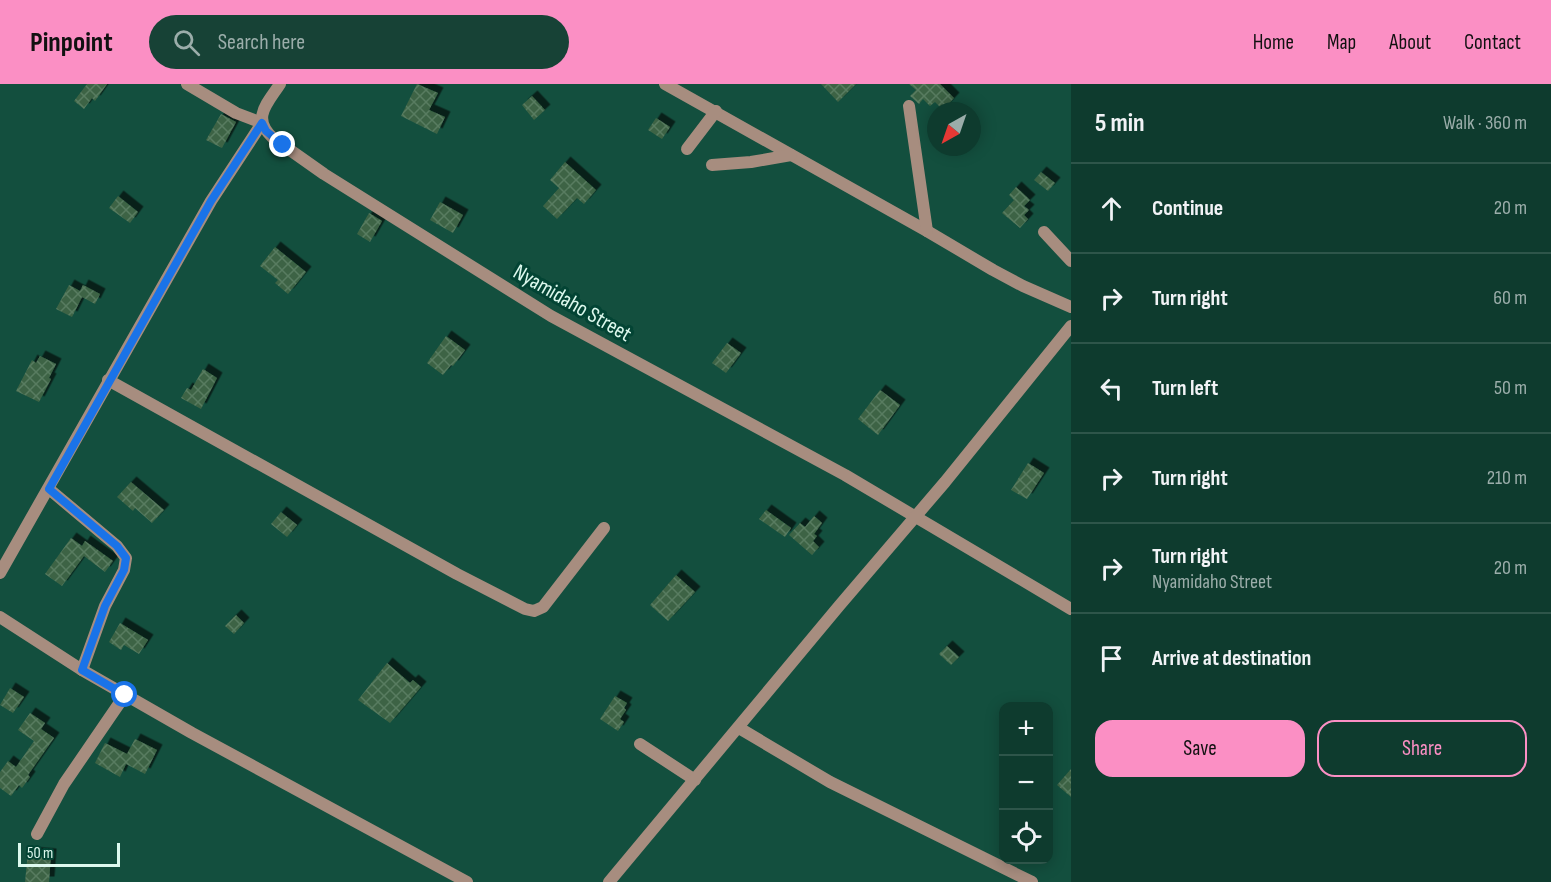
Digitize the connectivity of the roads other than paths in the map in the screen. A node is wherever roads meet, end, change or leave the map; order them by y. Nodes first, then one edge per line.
1 (187, 84) edge
2 (280, 84) edge
3 (665, 84) edge
4 (909, 106) dead end
5 (716, 111) junction
6 (262, 123) junction
7 (687, 149) dead end
8 (791, 155) junction
9 (712, 165) dead end
10 (927, 231) junction
11 (1044, 232) dead end
12 (1071, 261) edge
13 (1071, 307) edge
14 (1071, 326) edge
15 (108, 380) junction
16 (49, 489) junction
17 (915, 518) junction
18 (604, 528) dead end
19 (0, 573) edge
20 (1071, 609) edge
21 (0, 617) edge
22 (82, 670) junction
23 (125, 695) junction
24 (739, 728) junction
25 (640, 744) dead end
26 (695, 780) junction
27 (37, 834) dead end
28 (467, 882) edge
29 (609, 882) edge
30 (1032, 882) edge

1 - 6 street
2 - 6 street
3 - 5 street
4 - 10 street
5 - 7 street
5 - 8 street
6 - 15 street
6 - 17 street, Nyamidaho Street
8 - 9 street
8 - 10 street
10 - 13 street
11 - 12 street
14 - 17 street
15 - 16 street
15 - 18 street
16 - 19 street
16 - 22 street
17 - 20 street, Nyamidaho Street
17 - 24 street
21 - 22 street
22 - 23 street
23 - 27 street
23 - 28 street
24 - 26 street
24 - 30 street
25 - 26 street
26 - 29 street

